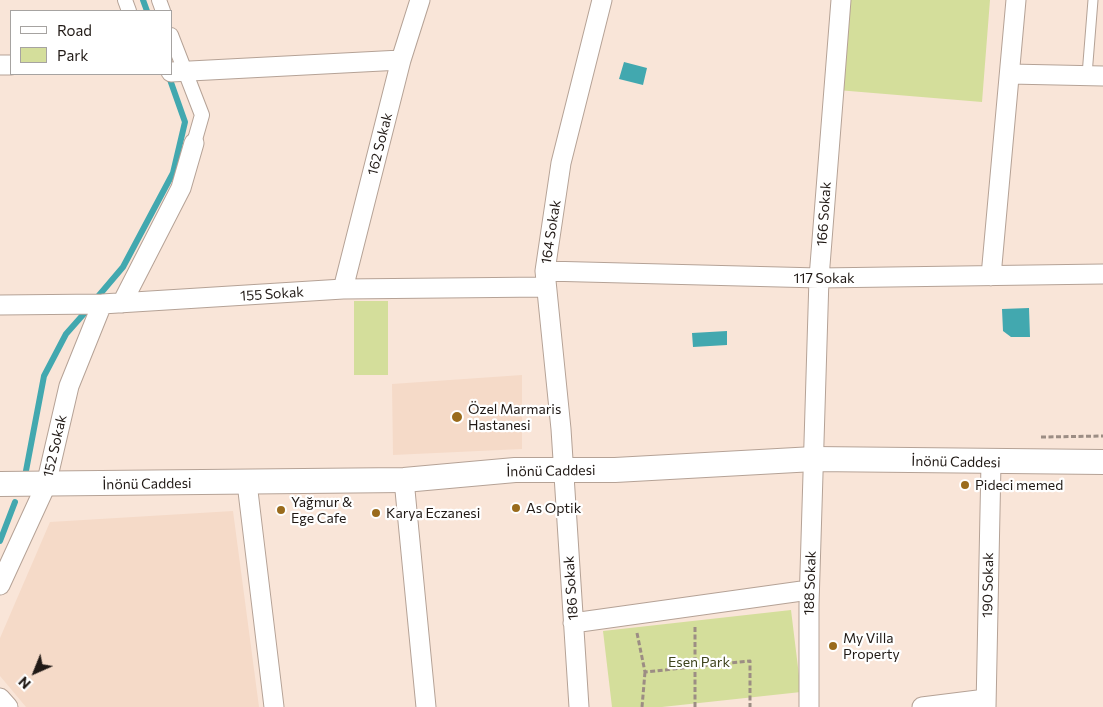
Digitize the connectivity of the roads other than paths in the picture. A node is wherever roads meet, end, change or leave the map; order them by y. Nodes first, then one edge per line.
1 (420, 0) edge
2 (602, 0) edge
3 (841, 0) edge
4 (1016, 0) edge
5 (1093, 0) edge
6 (172, 40) edge
7 (402, 60) junction
8 (178, 72) edge
9 (1010, 74) junction
10 (1095, 76) edge
11 (194, 143) joint
12 (1103, 274) edge
13 (991, 276) junction
14 (819, 278) junction
15 (545, 279) junction
16 (343, 289) junction
17 (122, 303) junction
18 (102, 304) junction
19 (0, 305) edge
20 (814, 459) junction
21 (1103, 462) edge
22 (991, 463) junction
23 (563, 468) junction
24 (404, 480) junction
25 (247, 483) junction
26 (0, 484) edge
27 (46, 485) junction
28 (0, 585) edge
29 (809, 590) junction
30 (573, 624) junction
31 (0, 698) edge
32 (986, 703) edge
33 (8, 707) edge
34 (274, 707) edge
35 (426, 707) edge
36 (579, 707) edge
37 (809, 707) edge
38 (922, 707) edge

1 - 7 street, 162 Sokak
2 - 15 street, 164 Sokak
3 - 14 street, 166 Sokak
4 - 9 street
5 - 10 lane
6 - 8 street
7 - 8 street
7 - 16 street, 162 Sokak
8 - 11 street
9 - 10 street
9 - 13 street
11 - 17 street
12 - 13 street, 117 Sokak
13 - 14 street, 117 Sokak
14 - 15 street, 117 Sokak
14 - 20 street, 166 Sokak
15 - 16 street, 155 Sokak
15 - 23 street, 164 Sokak
16 - 17 street, 155 Sokak
17 - 18 street, 155 Sokak
18 - 19 street, 155 Sokak
18 - 27 street, 152 Sokak
20 - 22 street, İnönü Caddesi
20 - 23 street, İnönü Caddesi
20 - 29 street, 188 Sokak
21 - 22 street, İnönü Caddesi
22 - 32 street, 190 Sokak
23 - 24 street, İnönü Caddesi
23 - 30 street, 186 Sokak
24 - 25 street, İnönü Caddesi
24 - 35 street
25 - 27 street, İnönü Caddesi
25 - 34 street
26 - 27 street, İnönü Caddesi
27 - 28 street, 152 Sokak
29 - 30 street
29 - 37 street, 188 Sokak
30 - 36 street, 186 Sokak
31 - 33 street
32 - 38 street

